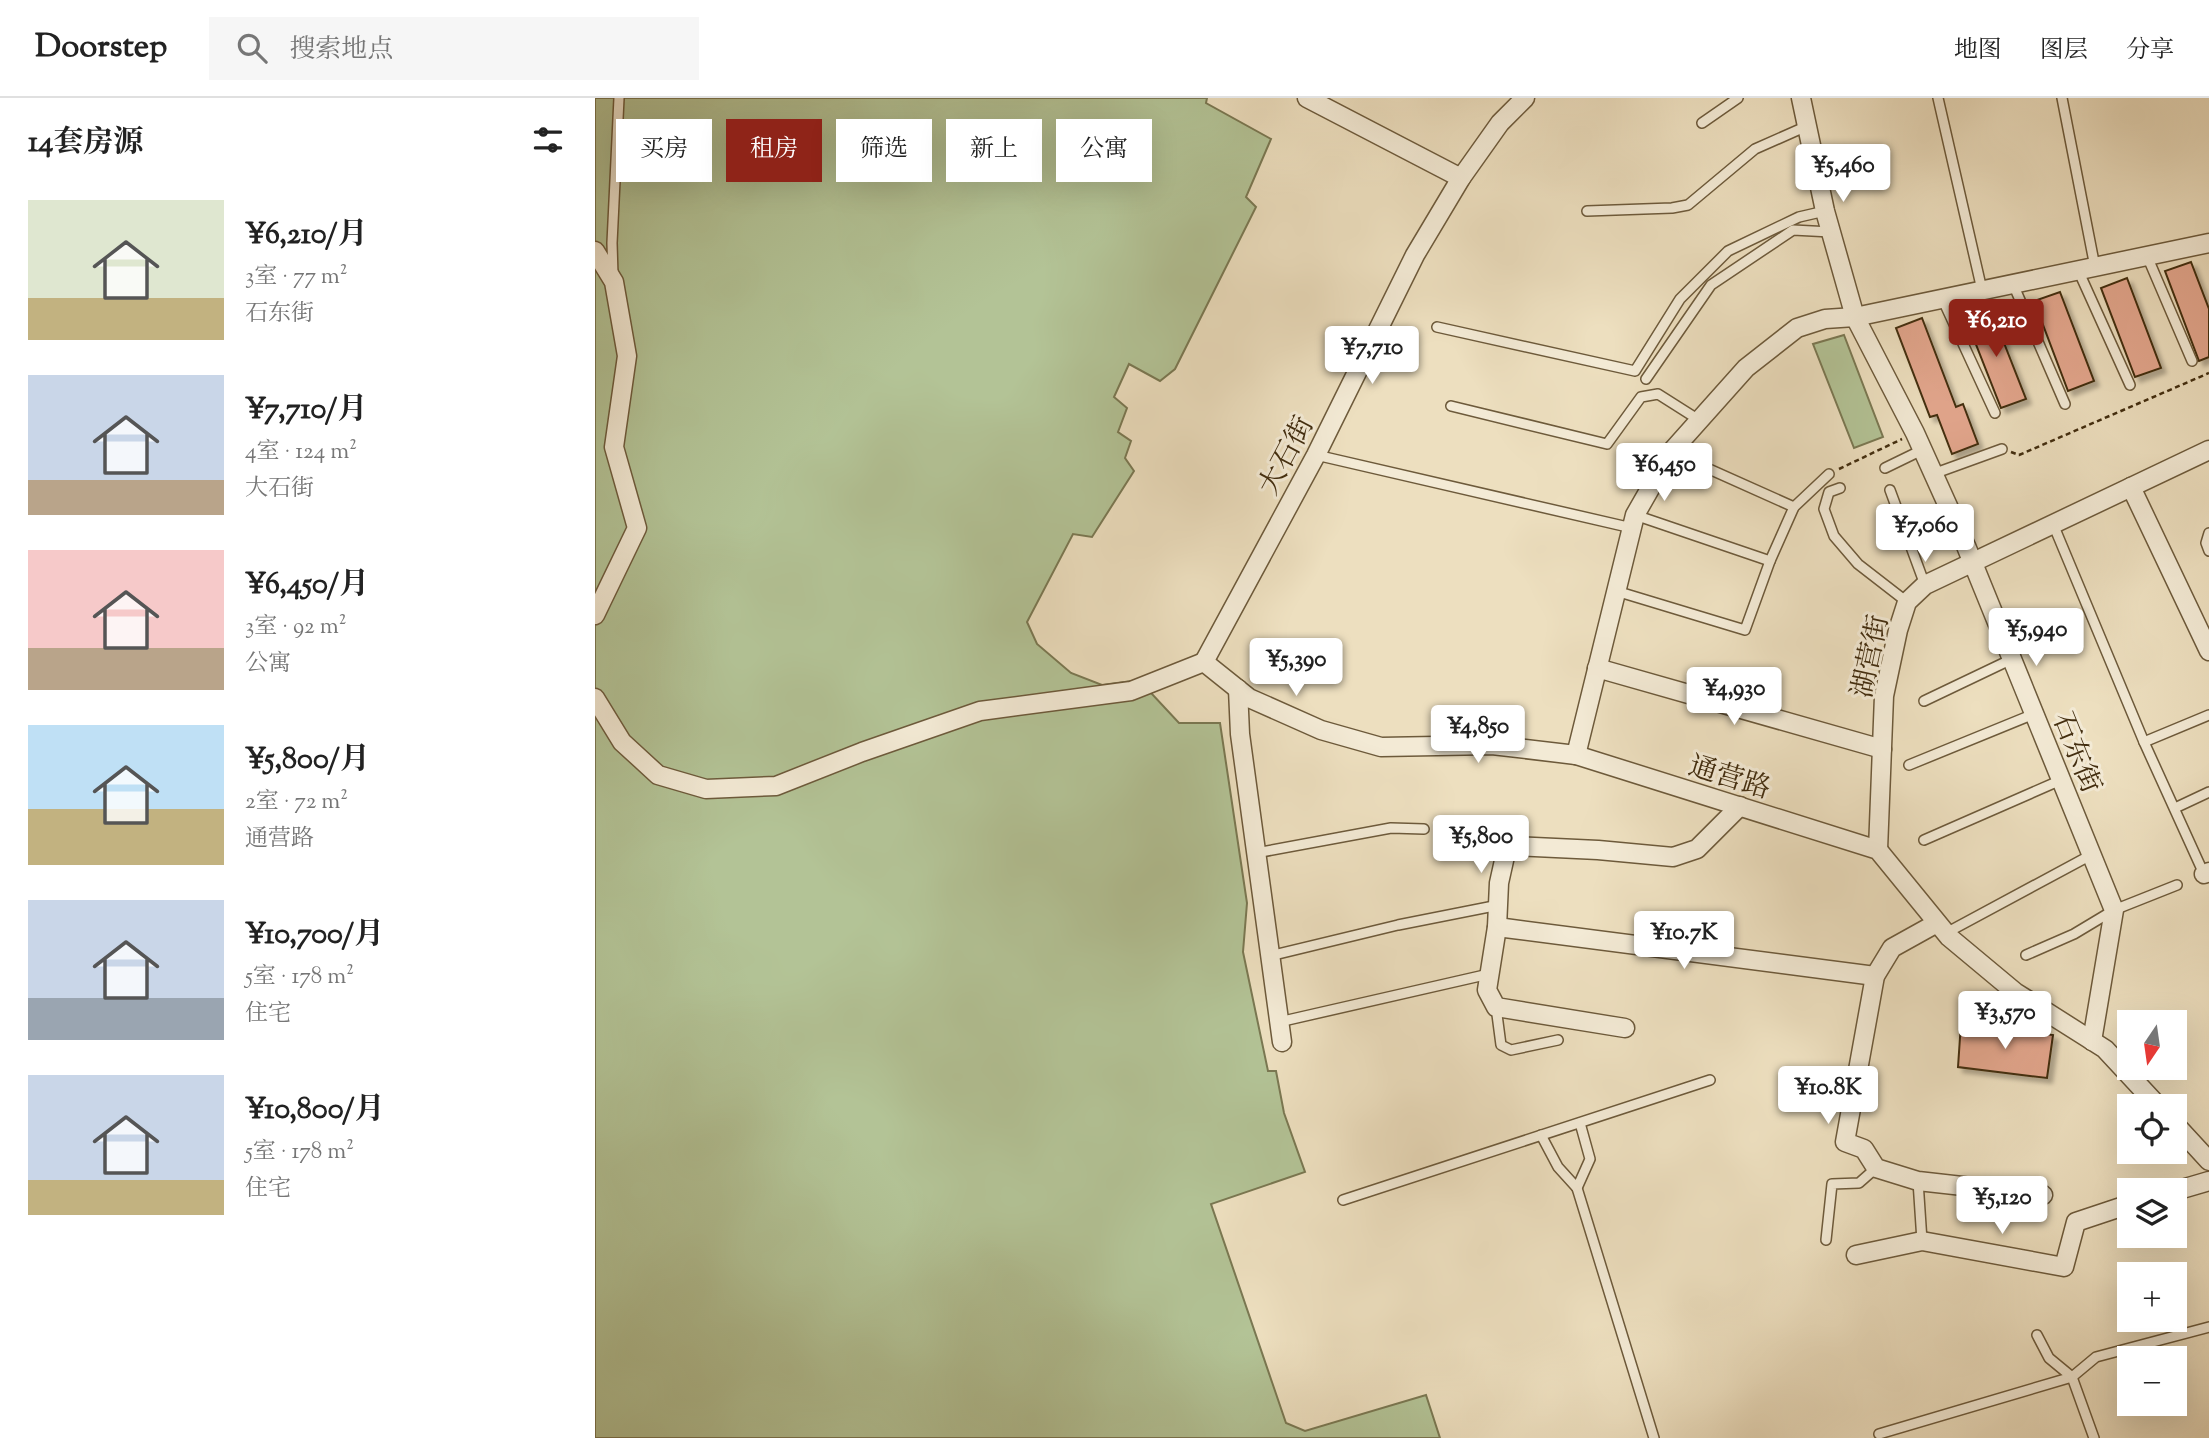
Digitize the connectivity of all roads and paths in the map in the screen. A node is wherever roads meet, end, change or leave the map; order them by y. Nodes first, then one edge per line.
1 (619, 98) edge
2 (1307, 98) edge
3 (1525, 98) edge
4 (1738, 98) edge
5 (1801, 98) edge
6 (1938, 98) edge
7 (2062, 98) edge
8 (1702, 123) dead end
9 (1807, 125) junction
10 (1461, 178) junction
11 (1587, 211) dead end
12 (1825, 211) junction
13 (1831, 232) junction
14 (2209, 243) edge
15 (595, 251) edge
16 (2147, 256) junction
17 (2086, 269) junction
18 (614, 282) junction
19 (2013, 284) junction
20 (1982, 290) junction
21 (1942, 298) junction
22 (1855, 317) junction
23 (1437, 327) dead end
24 (2192, 361) dead end
25 (2209, 373) edge
26 (1646, 379) dead end
27 (2130, 386) dead end
28 (2065, 404) dead end
29 (1451, 406) dead end
30 (1995, 413) dead end
31 (1699, 420) junction
32 (1915, 433) junction
33 (2002, 449) joint
34 (1922, 450) junction
35 (2209, 450) edge
36 (1671, 453) junction
37 (1316, 455) junction
38 (1885, 468) dead end
39 (1829, 474) joint
40 (1933, 474) junction
41 (2131, 487) junction
42 (1840, 488) dead end
43 (1890, 490) dead end
44 (1794, 507) junction
45 (1633, 521) junction
46 (2053, 524) junction
47 (2209, 533) edge
48 (2209, 551) edge
49 (1770, 561) junction
50 (1972, 562) junction
51 (1925, 585) junction
52 (1616, 591) junction
53 (1907, 602) junction
54 (595, 615) edge
55 (2209, 651) edge
56 (2012, 659) junction
57 (1204, 662) junction
58 (1597, 668) junction
59 (1238, 689) junction
60 (595, 698) edge
61 (1924, 701) dead end
62 (2034, 714) junction
63 (2209, 715) edge
64 (2144, 741) junction
65 (1882, 749) junction
66 (1576, 755) junction
67 (1909, 765) dead end
68 (2061, 780) junction
69 (2209, 792) edge
70 (1740, 806) junction
71 (2175, 808) junction
72 (1424, 829) dead end
73 (1924, 841) dead end
74 (1878, 850) junction
75 (1256, 853) junction
76 (2091, 855) junction
77 (2207, 873) edge
78 (2177, 885) dead end
79 (1499, 905) junction
80 (2114, 910) junction
81 (1497, 927) junction
82 (1941, 928) junction
83 (2026, 955) dead end
84 (1270, 956) junction
85 (1489, 974) junction
86 (1875, 976) junction
87 (1496, 1007) junction
88 (1279, 1022) junction
89 (1625, 1028) dead end
90 (1558, 1040) dead end
91 (2092, 1041) junction
92 (1282, 1042) dead end
93 (1710, 1080) dead end
94 (2147, 1094) edge
95 (1580, 1123) junction
96 (1541, 1135) junction
97 (2187, 1137) edge
98 (2209, 1161) edge
99 (1876, 1168) junction
100 (1918, 1181) junction
101 (2209, 1181) edge
102 (2187, 1187) edge
103 (1577, 1188) junction
104 (2043, 1195) dead end
105 (1343, 1200) dead end
106 (2117, 1208) edge
107 (1826, 1240) dead end
108 (1922, 1241) junction
109 (1856, 1255) dead end
110 (2209, 1326) edge
111 (2037, 1335) dead end
112 (2072, 1377) junction
113 (1879, 1434) dead end
114 (1654, 1438) edge
115 (2094, 1438) edge

1 - 18 lane
2 - 10 street
3 - 10 street, 大石街
4 - 8 lane
5 - 9 street, 石东街
6 - 20 lane
7 - 17 lane
9 - 11 lane
9 - 12 street, 石东街
10 - 37 street, 大石街
12 - 13 street, 石东街
12 - 23 lane
13 - 22 street, 石东街
13 - 26 lane
14 - 16 street
15 - 18 street
16 - 17 street
16 - 24 lane
17 - 19 street
17 - 27 lane
18 - 54 street
19 - 20 street
19 - 28 lane
20 - 21 street
21 - 22 street
21 - 30 lane
22 - 31 street
22 - 32 street, 石东街
25 - 33 path
29 - 31 lane
31 - 36 street
32 - 34 street, 石东街
32 - 39 path
33 - 40 lane
34 - 38 lane
34 - 40 street, 石东街
35 - 41 street, 湖营街
36 - 44 lane
36 - 45 street
37 - 45 lane
37 - 57 street, 大石街
39 - 44 lane
40 - 50 street, 石东街
41 - 46 street, 湖营街
41 - 55 street
42 - 53 lane
43 - 51 lane
44 - 49 lane
45 - 49 lane
45 - 52 street
46 - 50 street, 湖营街
46 - 64 lane
47 - 48 lane
49 - 52 lane
50 - 51 street, 湖营街
50 - 56 street, 石东街
51 - 53 street, 湖营街
52 - 58 street
53 - 65 street, 湖营街
56 - 61 lane
56 - 62 street, 石东街
57 - 59 street, 通营路
57 - 60 street
58 - 65 street
58 - 66 street
59 - 66 street, 通营路
59 - 75 street
62 - 67 lane
62 - 68 street, 石东街
63 - 64 lane
64 - 71 lane
65 - 74 street, 湖营街
66 - 70 street, 通营路
68 - 73 lane
68 - 76 street, 石东街
69 - 71 lane
70 - 74 street, 通营路
70 - 79 street
71 - 77 lane
72 - 75 lane
74 - 82 street
75 - 84 street
76 - 80 street, 石东街
76 - 82 lane
78 - 80 lane
79 - 81 street
79 - 84 lane
80 - 83 lane
80 - 91 street
81 - 85 street
81 - 86 street
82 - 86 street
82 - 91 street
84 - 88 street
85 - 87 street
85 - 88 lane
86 - 99 street
87 - 89 street
87 - 90 lane
88 - 92 street
91 - 94 street
93 - 95 lane
95 - 96 lane
95 - 103 lane
96 - 103 lane
96 - 105 lane
97 - 98 street
99 - 100 street
99 - 107 lane
100 - 104 street
100 - 108 lane
101 - 102 street
103 - 114 lane
106 - 108 street
108 - 109 street
110 - 112 lane
111 - 112 lane
112 - 113 lane
112 - 115 lane

